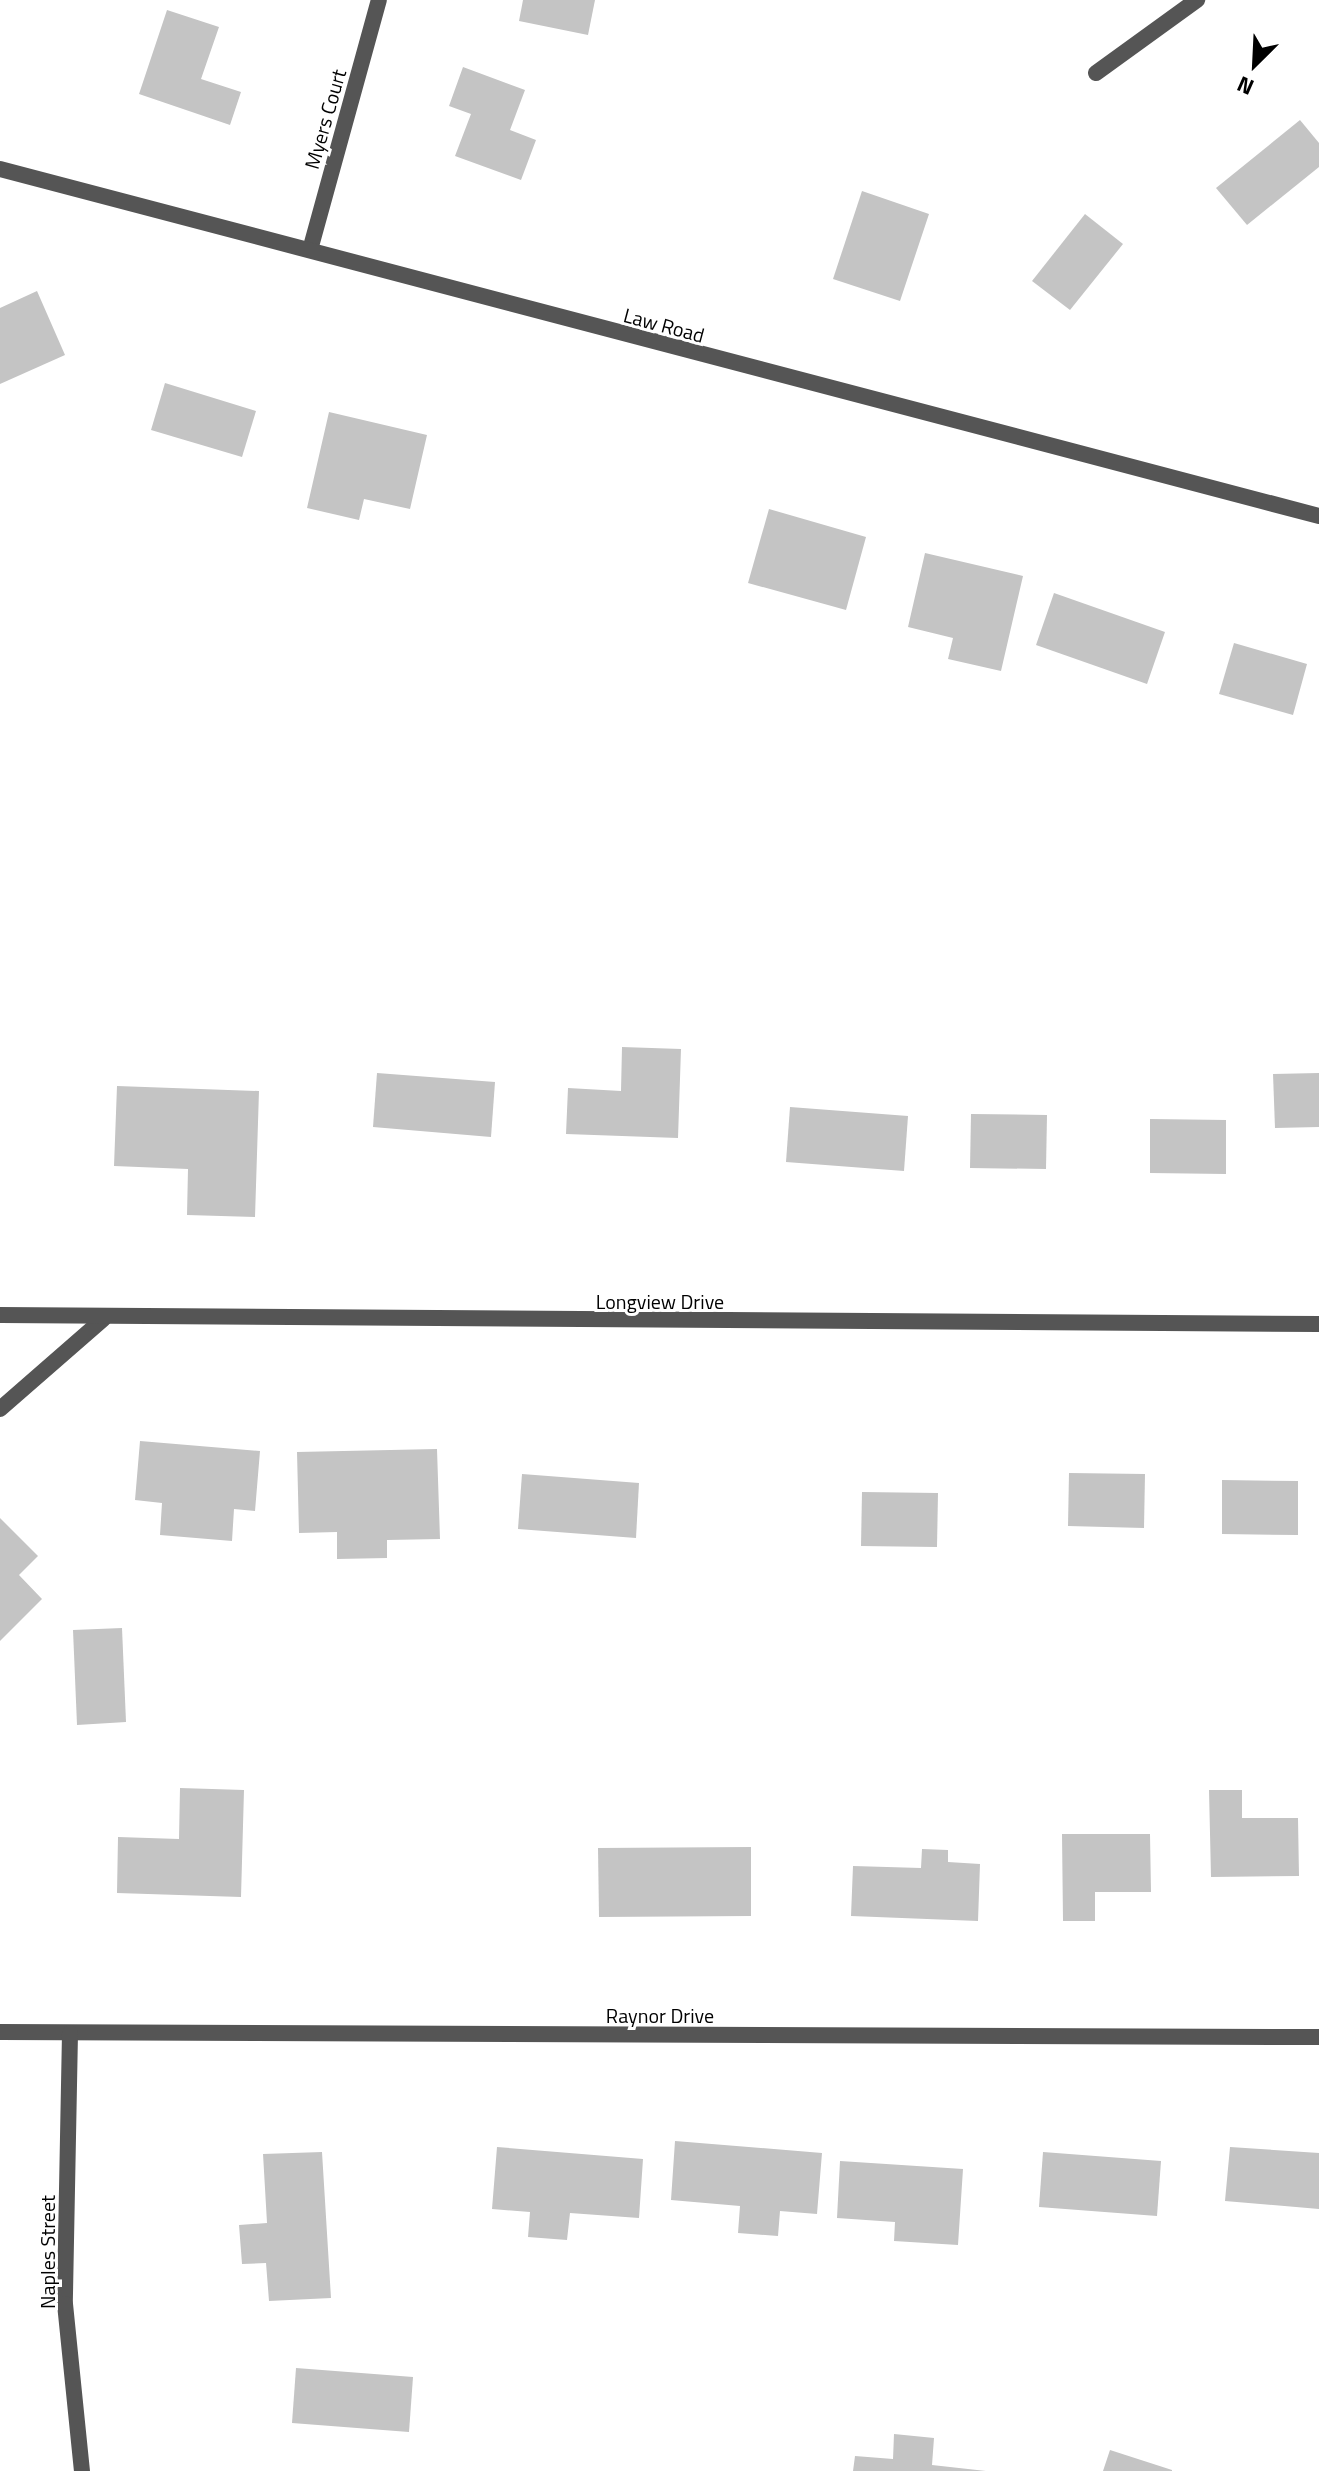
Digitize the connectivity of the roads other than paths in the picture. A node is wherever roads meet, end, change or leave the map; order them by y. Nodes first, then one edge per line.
1 (379, 0) edge
2 (1197, 0) edge
3 (1096, 73) dead end
4 (0, 169) edge
5 (310, 250) junction
6 (1319, 516) edge
7 (0, 1315) edge
8 (103, 1319) junction
9 (1319, 1324) edge
10 (0, 1409) edge
11 (0, 2032) edge
12 (70, 2033) junction
13 (1319, 2037) edge
14 (82, 2471) edge

1 - 5 street, Myers Court
2 - 3 street
4 - 5 street, Law Road
5 - 6 street, Law Road
7 - 8 street, Longview Drive
8 - 9 street, Longview Drive
8 - 10 street
11 - 12 street, Raynor Drive
12 - 13 street, Raynor Drive
12 - 14 street, Naples Street

